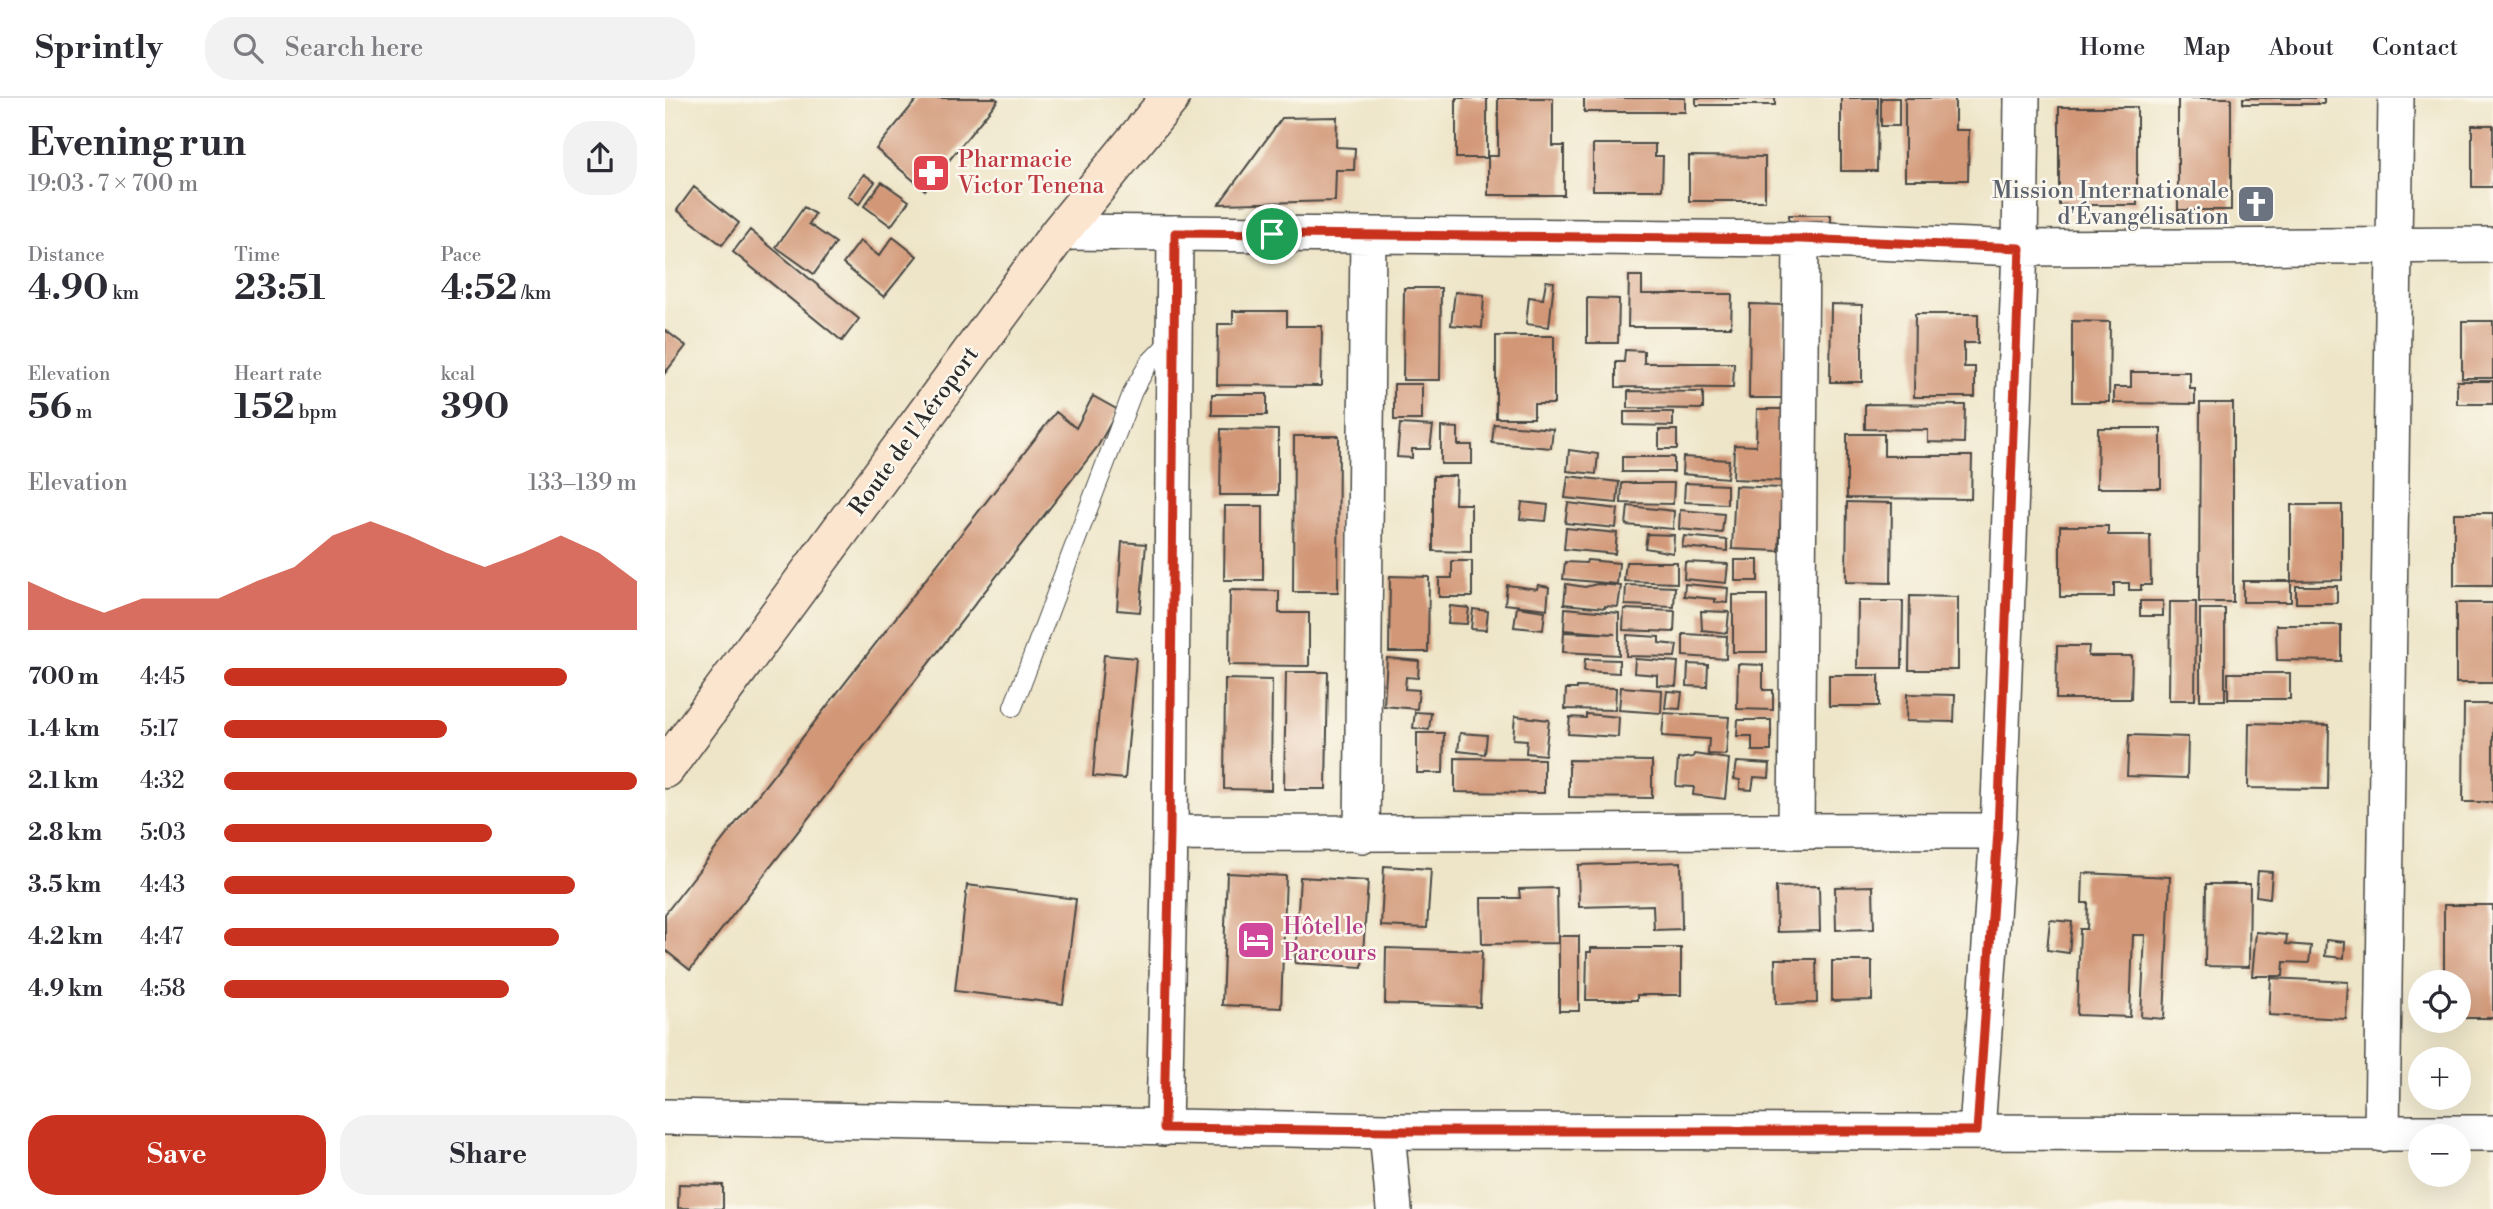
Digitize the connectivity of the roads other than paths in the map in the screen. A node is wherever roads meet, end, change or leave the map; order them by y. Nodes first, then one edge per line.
1 (1170, 98) edge
2 (2022, 98) edge
3 (2396, 98) edge
4 (1060, 232) junction
5 (1175, 233) junction
6 (1368, 235) junction
7 (1801, 239) junction
8 (2395, 244) junction
9 (2493, 245) edge
10 (2020, 248) junction
11 (1174, 337) junction
12 (1013, 708) dead end
13 (665, 769) edge
14 (1796, 830) junction
15 (1998, 831) junction
16 (1170, 833) junction
17 (1362, 835) junction
18 (665, 1117) edge
19 (1164, 1128) junction
20 (1387, 1131) junction
21 (1977, 1131) junction
22 (2493, 1133) edge
23 (2382, 1134) junction
24 (1394, 1209) edge

1 - 4 main road, Route de l'Aéroport
2 - 10 street
3 - 8 street
4 - 5 street
4 - 13 main road, Route de l'Aéroport
5 - 6 street
5 - 11 street
6 - 7 street
6 - 17 street
7 - 10 street
7 - 14 street
8 - 9 street
8 - 10 street
8 - 23 street
10 - 15 street
11 - 12 lane
11 - 16 street
14 - 15 street
14 - 17 street
15 - 21 street
16 - 17 street
16 - 19 street
18 - 19 street
19 - 20 street
20 - 21 street
20 - 24 street
21 - 23 street
22 - 23 street

